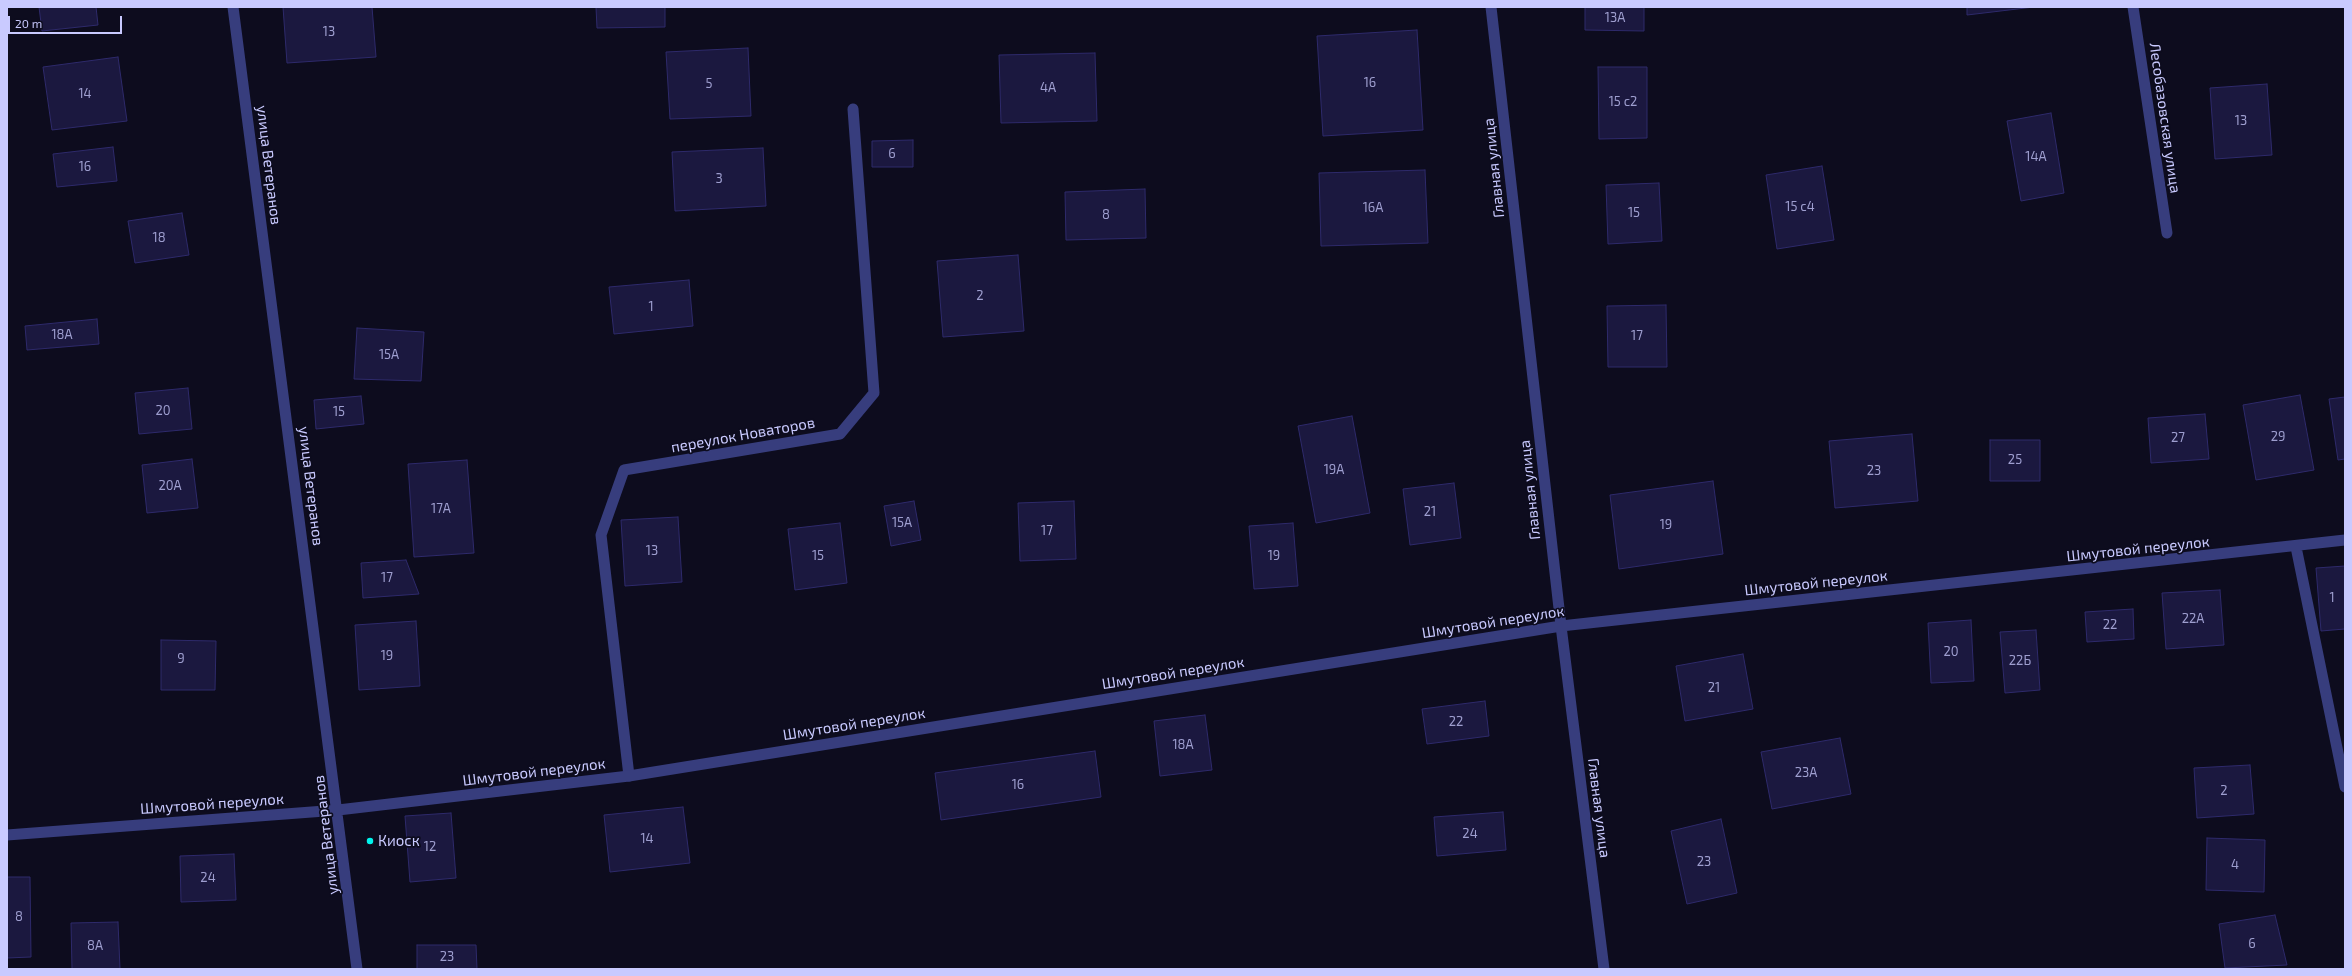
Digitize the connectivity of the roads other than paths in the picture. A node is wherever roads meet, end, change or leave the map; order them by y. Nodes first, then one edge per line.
1 (233, 7) edge
2 (1490, 7) edge
3 (2133, 7) edge
4 (853, 109) dead end
5 (2167, 234) dead end
6 (2345, 540) edge
7 (2296, 547) junction
8 (1561, 626) junction
9 (628, 776) junction
10 (2345, 787) edge
11 (338, 810) junction
12 (7, 835) edge
13 (357, 969) edge
14 (1604, 969) edge

1 - 11 street, улица Ветеранов
2 - 8 street, Главная улица
3 - 5 street, Лесобазовская улица
4 - 9 street, переулок Новаторов
6 - 7 street, Шмутовой переулок
7 - 8 street, Шмутовой переулок
7 - 10 street
8 - 9 street, Шмутовой переулок
8 - 14 street, Главная улица
9 - 11 street, Шмутовой переулок
11 - 12 street, Шмутовой переулок
11 - 13 street, улица Ветеранов

